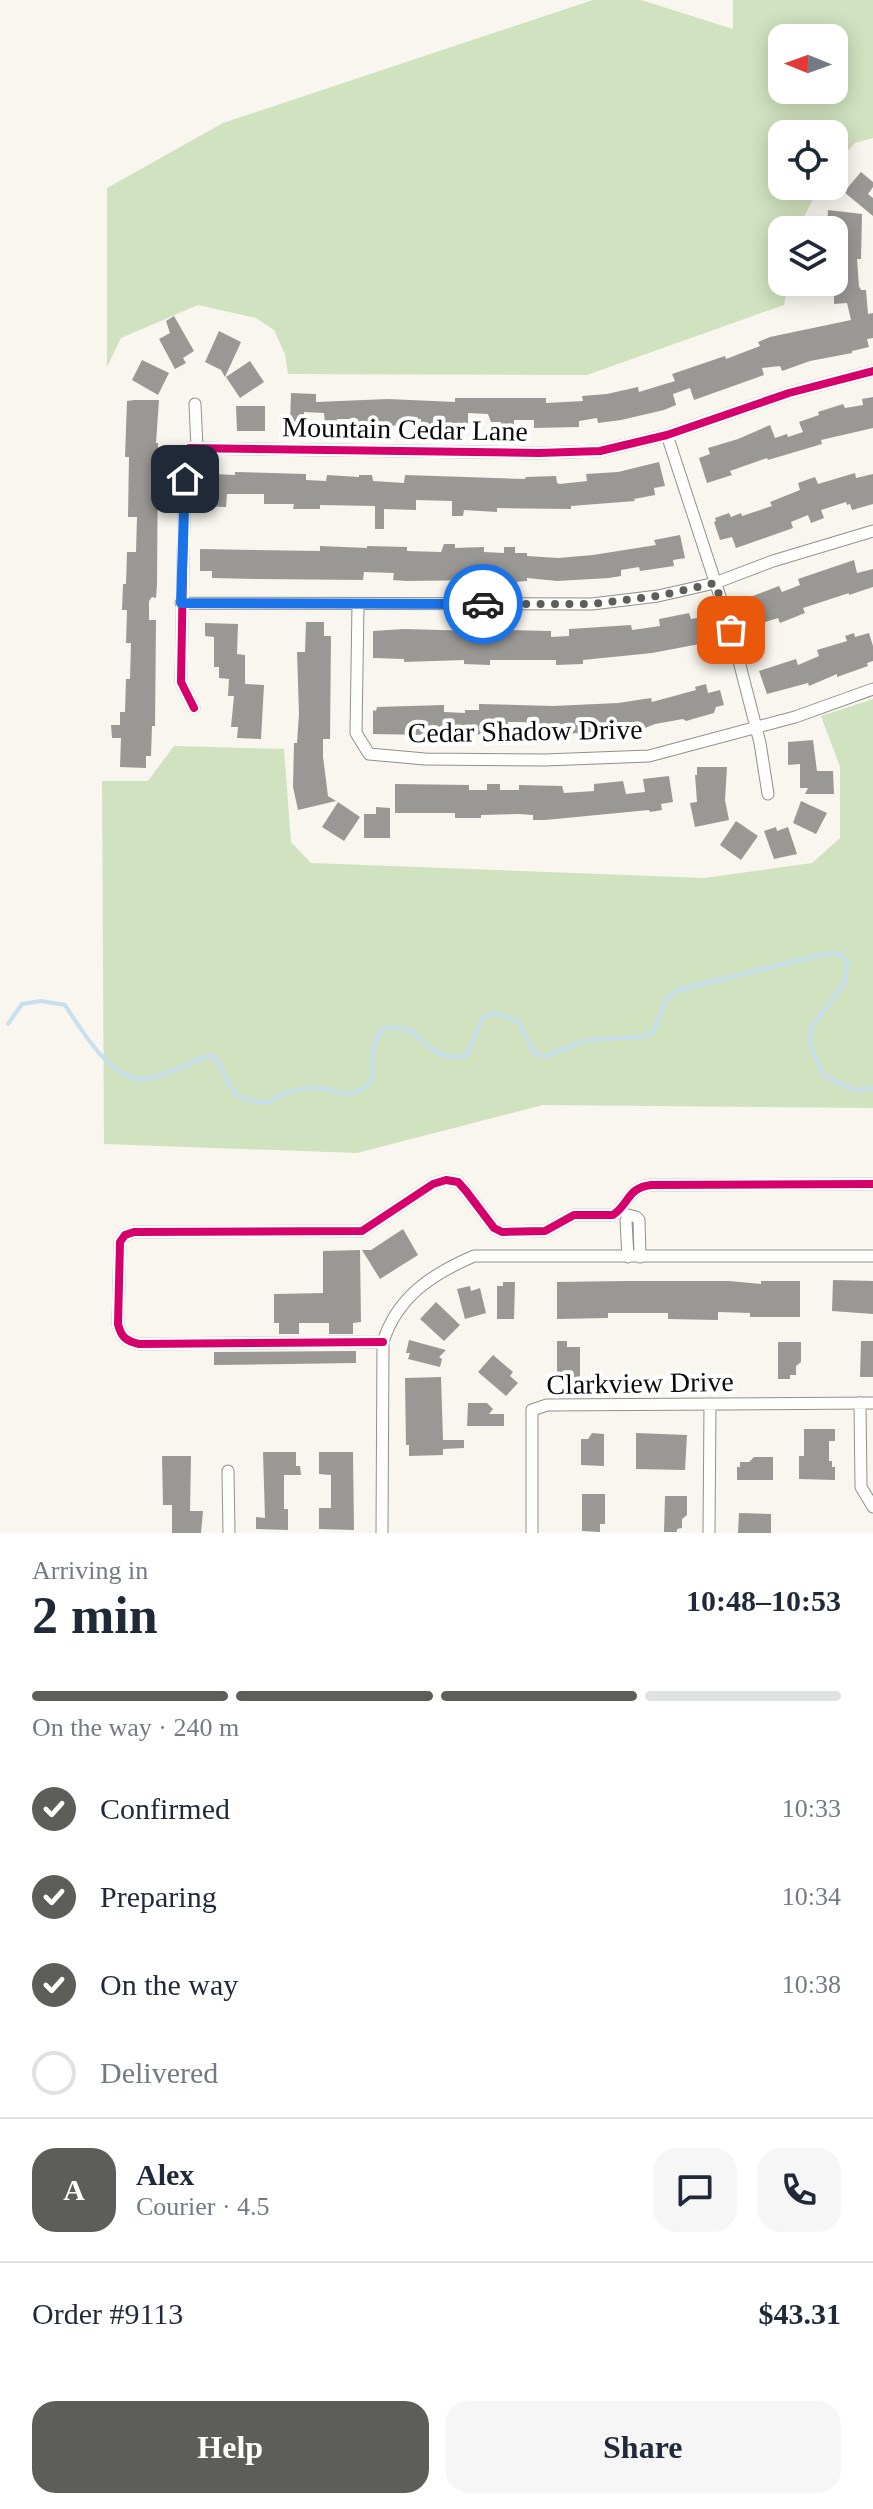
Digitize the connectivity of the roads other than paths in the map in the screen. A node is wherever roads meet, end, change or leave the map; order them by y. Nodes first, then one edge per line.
1 (873, 371) edge
2 (195, 404) dead end
3 (667, 435) junction
4 (197, 448) junction
5 (873, 531) edge
6 (715, 583) junction
7 (181, 603) junction
8 (358, 604) junction
9 (873, 689) edge
10 (194, 708) dead end
11 (756, 728) junction
12 (768, 794) dead end
13 (873, 1184) edge
14 (625, 1212) junction
15 (873, 1256) edge
16 (634, 1257) junction
17 (383, 1342) junction
18 (867, 1403) edge
19 (710, 1404) junction
20 (228, 1471) dead end
21 (873, 1507) edge
22 (229, 1533) edge
23 (382, 1533) edge
24 (532, 1533) edge
25 (709, 1533) edge

1 - 3 street, Mountain Cedar Lane
2 - 4 street
3 - 4 street, Mountain Cedar Lane
3 - 6 street
4 - 7 street
5 - 6 street
6 - 8 street
6 - 11 street
7 - 8 street
7 - 10 street
8 - 11 street, Cedar Shadow Drive
9 - 11 street, Cedar Shadow Drive
11 - 12 street
13 - 14 street
14 - 16 street
14 - 17 street
15 - 16 street
16 - 17 street
17 - 23 street
18 - 19 street, Clarkview Drive
18 - 21 street
19 - 24 street, Clarkview Drive
19 - 25 street
20 - 22 street

